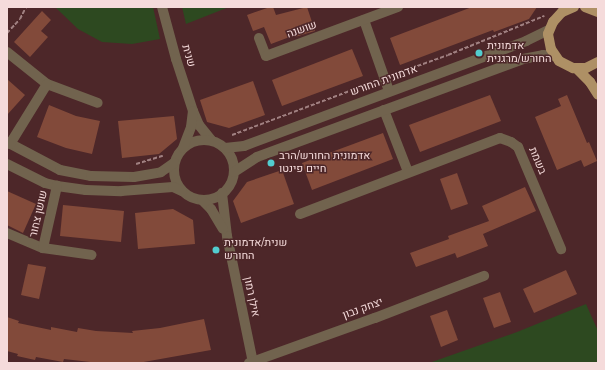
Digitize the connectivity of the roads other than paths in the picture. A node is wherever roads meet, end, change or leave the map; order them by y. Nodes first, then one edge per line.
1 (162, 7) edge
2 (398, 7) edge
3 (574, 7) edge
4 (585, 7) edge
5 (562, 9) edge
6 (598, 12) edge
7 (364, 20) junction
8 (549, 30) junction
9 (259, 38) dead end
10 (7, 52) edge
11 (554, 56) junction
12 (598, 62) edge
13 (576, 68) junction
14 (47, 84) junction
15 (389, 91) junction
16 (598, 96) edge
17 (98, 103) dead end
18 (384, 110) junction
19 (193, 111) junction
20 (211, 140) junction
21 (226, 142) junction
22 (8, 143) edge
23 (183, 148) junction
24 (171, 159) junction
25 (7, 164) edge
26 (234, 172) junction
27 (408, 172) junction
28 (57, 186) junction
29 (182, 191) junction
30 (222, 194) junction
31 (202, 200) junction
32 (300, 214) dead end
33 (7, 233) edge
34 (226, 236) junction
35 (43, 248) junction
36 (560, 249) dead end
37 (92, 255) dead end
38 (484, 276) dead end
39 (251, 363) edge

1 - 19 street, שנית
2 - 7 street, שושנה
3 - 5 main road
4 - 6 main road
5 - 8 main road
7 - 9 street, שושנה
7 - 15 street
8 - 11 main road
8 - 15 street, אדמונית החורש
10 - 14 street
11 - 13 main road
11 - 18 street
12 - 13 main road
13 - 16 main road
14 - 17 street
14 - 22 street
15 - 21 street, אדמונית החורש
18 - 26 street
18 - 27 street
19 - 20 street, שנית
19 - 23 street
20 - 21 street
20 - 23 street
21 - 26 street
22 - 24 street
23 - 24 street
24 - 29 street
25 - 28 street
26 - 30 street
27 - 32 street, בשמת
27 - 36 street, בשמת
28 - 29 street
28 - 35 street, שושן צחור
29 - 31 street
30 - 31 street
30 - 34 street, אילן רמון
31 - 34 street, אילן רמון
33 - 35 street, שושן צחור
34 - 39 street, אילן רמון
35 - 37 street, שושן צחור
38 - 39 street, יצחק נבון

